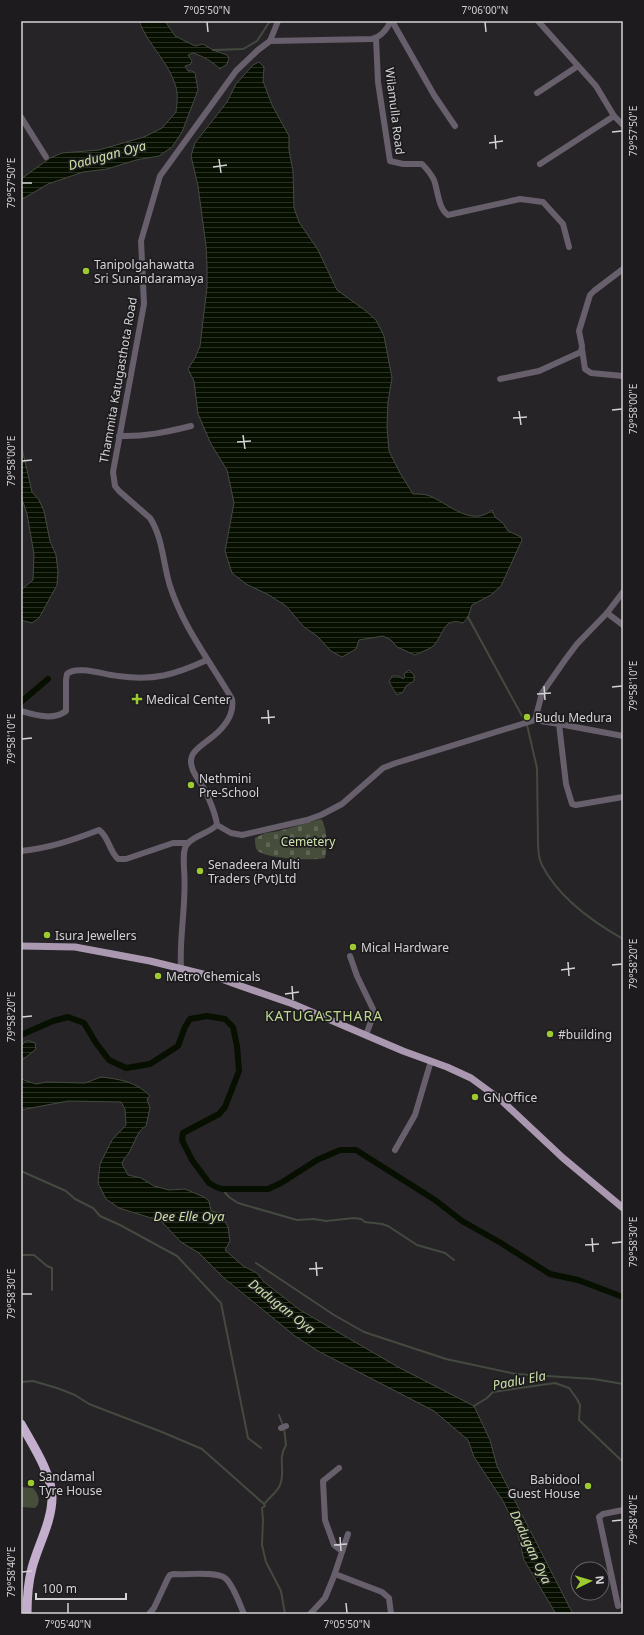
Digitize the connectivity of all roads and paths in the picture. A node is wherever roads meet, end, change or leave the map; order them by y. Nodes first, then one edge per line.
1 (278, 21) edge
2 (392, 21) edge
3 (538, 21) edge
4 (376, 38) junction
5 (270, 41) junction
6 (578, 66) junction
7 (537, 93) dead end
8 (614, 116) junction
9 (21, 117) edge
10 (623, 125) edge
11 (455, 126) dead end
12 (46, 157) dead end
13 (540, 164) dead end
14 (569, 247) dead end
15 (621, 270) edge
16 (623, 278) edge
17 (582, 349) junction
18 (623, 376) edge
19 (500, 379) dead end
20 (191, 426) dead end
21 (119, 436) junction
22 (623, 592) edge
23 (607, 613) junction
24 (623, 625) edge
25 (207, 660) junction
26 (21, 711) edge
27 (535, 720) junction
28 (559, 724) junction
29 (623, 736) edge
30 (623, 797) edge
31 (217, 824) junction
32 (188, 843) junction
33 (21, 851) edge
34 (21, 946) edge
35 (350, 956) dead end
36 (181, 968) junction
37 (366, 1035) junction
38 (431, 1061) junction
39 (395, 1150) dead end
40 (623, 1208) edge
41 (21, 1424) edge
42 (339, 1468) dead end
43 (623, 1510) edge
44 (348, 1534) dead end
45 (342, 1551) junction
46 (335, 1574) junction
47 (618, 1606) dead end
48 (27, 1614) edge
49 (149, 1614) edge
50 (244, 1614) edge
51 (310, 1614) edge
52 (391, 1614) edge

1 - 5 street, Thammita Katugasthota Road
2 - 4 street
2 - 11 street
3 - 6 street
4 - 5 street
4 - 14 street, Wilamulla Road
5 - 21 street, Thammita Katugasthota Road
6 - 7 street
6 - 8 street
8 - 10 street
8 - 13 street
9 - 12 street
15 - 16 street
15 - 17 street
17 - 18 street
17 - 19 street
20 - 21 street
21 - 25 street, Thammita Katugasthota Road
22 - 23 street
23 - 24 street
23 - 27 street
25 - 26 street
25 - 31 street, Thammita Katugasthota Road
27 - 28 street
27 - 31 street
28 - 29 street
28 - 30 street
31 - 32 street
32 - 33 street
32 - 36 street
34 - 36 main road
35 - 37 street
36 - 37 main road
37 - 38 main road
38 - 39 street
38 - 40 main road
41 - 48 highway
42 - 45 street
43 - 47 street
44 - 45 street
45 - 46 street
46 - 51 street
46 - 52 street
49 - 50 street

